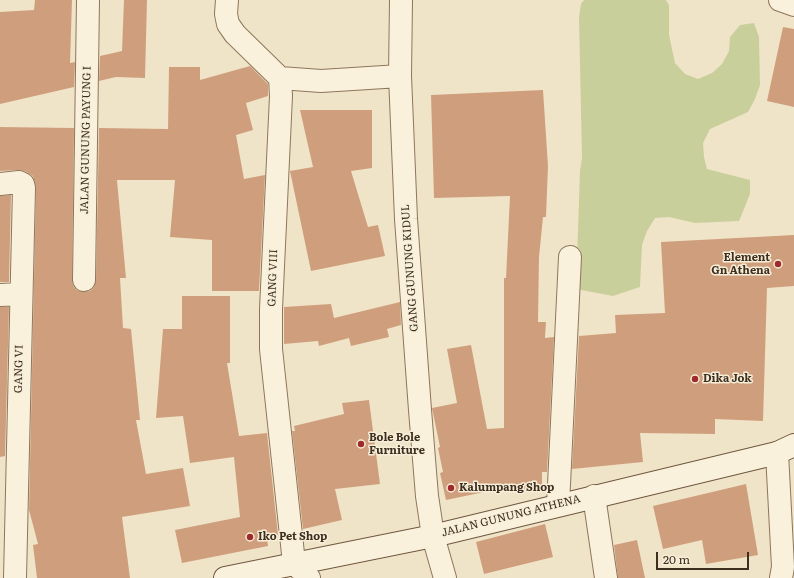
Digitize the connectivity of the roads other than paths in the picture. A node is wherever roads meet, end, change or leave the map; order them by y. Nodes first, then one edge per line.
1 (88, 0) edge
2 (401, 0) edge
3 (780, 0) edge
4 (794, 5) edge
5 (227, 7) edge
6 (400, 76) junction
7 (280, 78) junction
8 (0, 184) edge
9 (570, 257) dead end
10 (84, 280) dead end
11 (10, 294) edge
12 (786, 449) edge
13 (594, 496) junction
14 (558, 504) junction
15 (433, 536) junction
16 (301, 570) edge
17 (786, 571) edge
18 (15, 578) edge
19 (225, 578) edge
20 (445, 578) edge
21 (606, 578) edge

1 - 10 street, JALAN GUNUNG PAYUNG I
2 - 6 street, GANG GUNUNG KIDUL
3 - 4 street
5 - 7 street
6 - 7 street
6 - 15 street, GANG GUNUNG KIDUL
7 - 16 street, GANG VIII
8 - 11 street, GANG VI
9 - 14 street
11 - 18 street, GANG VI
12 - 13 street, JALAN GUNUNG ATHENA
12 - 17 street
13 - 14 street, JALAN GUNUNG ATHENA
13 - 21 street
14 - 15 street, JALAN GUNUNG ATHENA
15 - 16 street, JALAN GUNUNG ATHENA
15 - 20 street, GANG GUNUNG KIDUL
16 - 19 street, JALAN GUNUNG ATHENA

